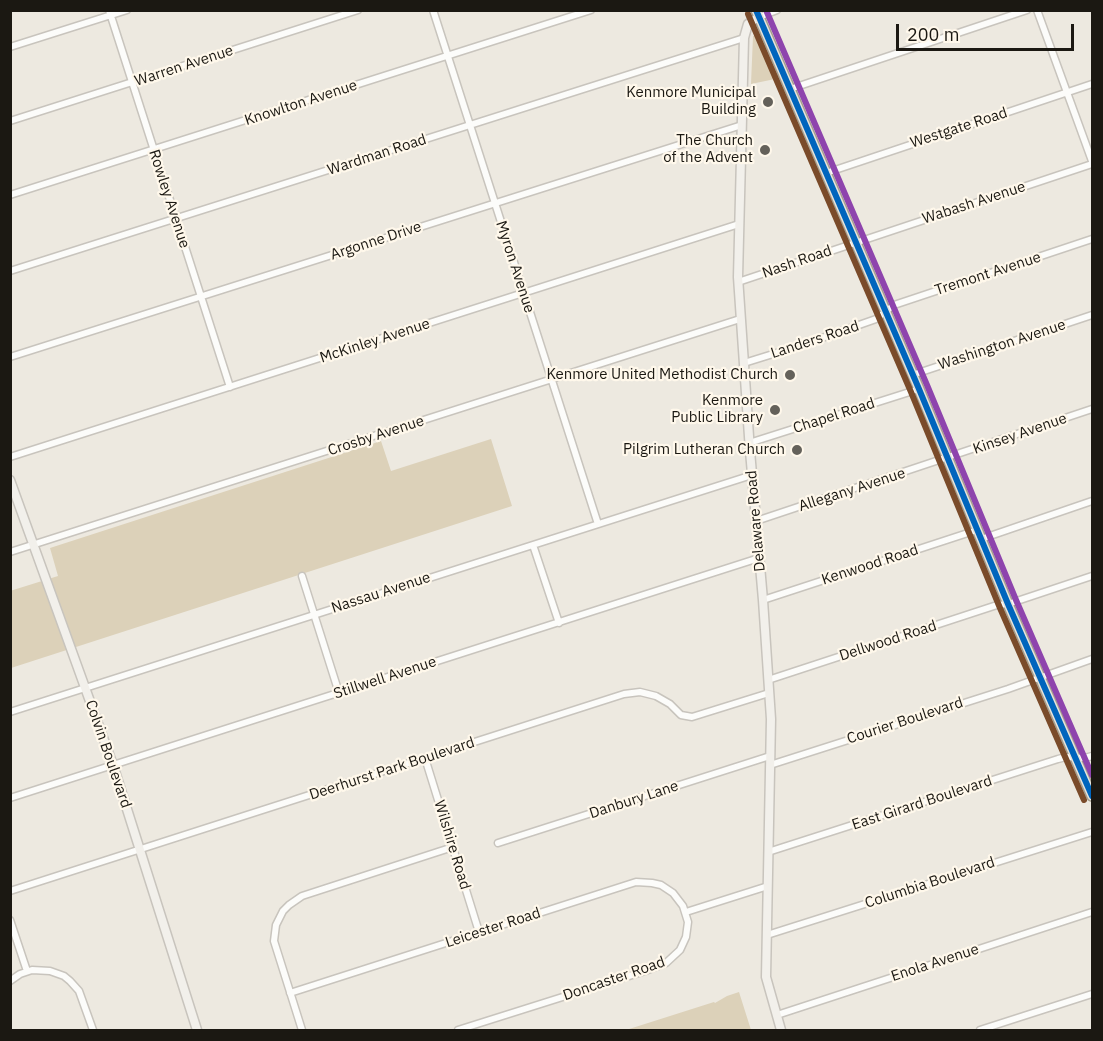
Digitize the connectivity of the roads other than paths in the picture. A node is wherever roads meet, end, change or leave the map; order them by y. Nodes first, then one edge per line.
1 (127, 10) edge
2 (358, 10) edge
3 (433, 10) edge
4 (591, 10) edge
5 (777, 10) edge
6 (1027, 10) edge
7 (1037, 10) edge
8 (109, 13) edge
9 (758, 14) edge
10 (744, 38) junction
11 (10, 48) edge
12 (447, 56) junction
13 (132, 82) junction
14 (1092, 84) edge
15 (790, 89) junction
16 (1068, 92) junction
17 (10, 121) edge
18 (742, 124) junction
19 (470, 125) junction
20 (153, 150) junction
21 (1092, 162) edge
22 (826, 173) junction
23 (10, 195) edge
24 (495, 203) junction
25 (176, 219) junction
26 (739, 224) junction
27 (1092, 239) edge
28 (856, 242) junction
29 (10, 272) edge
30 (738, 282) junction
31 (524, 293) junction
32 (200, 297) junction
33 (885, 313) junction
34 (1092, 315) edge
35 (740, 319) junction
36 (10, 357) edge
37 (744, 363) junction
38 (912, 375) junction
39 (552, 380) junction
40 (230, 387) junction
41 (919, 389) junction
42 (1092, 409) edge
43 (749, 443) junction
44 (10, 457) edge
45 (947, 459) junction
46 (752, 475) junction
47 (10, 480) edge
48 (1092, 501) edge
49 (756, 521) junction
50 (598, 524) junction
51 (979, 535) junction
52 (34, 544) junction
53 (533, 545) junction
54 (10, 552) edge
55 (759, 558) junction
56 (302, 576) dead end
57 (1092, 576) edge
58 (763, 600) junction
59 (1008, 604) junction
60 (314, 615) junction
61 (559, 622) junction
62 (1092, 659) edge
63 (1041, 677) junction
64 (768, 680) junction
65 (86, 688) junction
66 (339, 693) junction
67 (769, 693) junction
68 (10, 712) edge
69 (1092, 756) edge
70 (425, 758) junction
71 (1076, 758) junction
72 (770, 760) junction
73 (113, 765) junction
74 (1092, 796) edge
75 (10, 798) edge
76 (1092, 832) edge
77 (498, 843) dead end
78 (453, 848) junction
79 (140, 850) junction
80 (768, 852) junction
81 (768, 886) junction
82 (10, 891) edge
83 (686, 912) junction
84 (1092, 912) edge
85 (10, 920) edge
86 (479, 932) junction
87 (767, 935) junction
88 (27, 971) junction
89 (10, 981) edge
90 (290, 993) junction
91 (1092, 994) edge
92 (777, 1015) junction
93 (93, 1030) edge
94 (197, 1030) edge
95 (303, 1030) edge
96 (458, 1030) edge
97 (781, 1030) edge
98 (980, 1030) edge

1 - 8 street
2 - 13 street, Warren Avenue
3 - 12 street, Myron Avenue
4 - 12 street, Knowlton Avenue
5 - 9 street
6 - 15 street
7 - 16 street
8 - 11 street
8 - 13 street, Rowley Avenue
9 - 10 street
9 - 15 main road
10 - 18 street, Delaware Road
10 - 19 street, Wardman Road
12 - 19 street, Myron Avenue
12 - 20 street, Knowlton Avenue
13 - 17 street, Warren Avenue
13 - 20 street, Rowley Avenue
14 - 16 street, Westgate Road
15 - 22 main road
16 - 21 street
16 - 22 street, Westgate Road
18 - 24 street, Argonne Drive
18 - 26 street, Delaware Road
19 - 24 street, Myron Avenue
19 - 25 street, Wardman Road
20 - 23 street, Knowlton Avenue
20 - 25 street, Rowley Avenue
21 - 28 street, Wabash Avenue
22 - 28 main road
24 - 31 street, Myron Avenue
24 - 32 street, Argonne Drive
25 - 29 street, Wardman Road
25 - 32 street, Rowley Avenue
26 - 30 street, Delaware Road
26 - 31 street, McKinley Avenue
27 - 33 street, Tremont Avenue
28 - 30 street, Nash Road
28 - 33 main road
30 - 35 street, Delaware Road
31 - 39 street, Myron Avenue
31 - 40 street, McKinley Avenue
32 - 36 street, Argonne Drive
32 - 40 street, Rowley Avenue
33 - 37 street, Landers Road
33 - 38 main road
34 - 38 street, Washington Avenue
35 - 37 street, Delaware Road
35 - 39 street, Crosby Avenue
37 - 43 street, Delaware Road
38 - 41 main road
39 - 50 street, Myron Avenue
39 - 52 street, Crosby Avenue
40 - 44 street, McKinley Avenue
41 - 43 street, Chapel Road
41 - 45 main road
42 - 45 street, Kinsey Avenue
43 - 46 street, Delaware Road
45 - 49 street, Allegany Avenue
45 - 51 main road
46 - 49 street, Delaware Road
46 - 50 street, Nassau Avenue
47 - 52 street, Colvin Boulevard
48 - 51 street, Kenwood Road
49 - 55 street, Delaware Road
50 - 53 street, Nassau Avenue
51 - 58 street, Kenwood Road
51 - 59 main road
52 - 54 street, Crosby Avenue
52 - 65 street, Colvin Boulevard
53 - 60 street, Nassau Avenue
53 - 61 street
55 - 58 street, Delaware Road
55 - 61 street, Stillwell Avenue
56 - 60 street
57 - 59 street, Dellwood Road
58 - 64 street, Delaware Road
59 - 63 main road
59 - 64 street, Dellwood Road
60 - 65 street, Nassau Avenue
60 - 66 street
61 - 66 street, Stillwell Avenue
62 - 63 street, Courier Boulevard
63 - 71 main road
63 - 72 street, Courier Boulevard
64 - 67 street, Delaware Road
65 - 68 street, Nassau Avenue
65 - 73 street, Colvin Boulevard
66 - 73 street, Stillwell Avenue
67 - 70 street, Deerhurst Park Boulevard
67 - 72 street, Delaware Road
69 - 71 street, East Girard Boulevard
70 - 78 street, Wilshire Road
70 - 79 street, Deerhurst Park Boulevard
71 - 74 main road
71 - 80 street, East Girard Boulevard
72 - 77 street, Danbury Lane
72 - 80 street, Delaware Road
73 - 75 street, Stillwell Avenue
73 - 79 street, Colvin Boulevard
76 - 87 street, Columbia Boulevard
78 - 86 street, Wilshire Road
78 - 90 street
79 - 82 street, Deerhurst Park Boulevard
79 - 94 street, Colvin Boulevard
80 - 81 street, Delaware Road
81 - 83 street
81 - 87 street, Delaware Road
83 - 86 street, Leicester Road
83 - 96 street, Doncaster Road
84 - 92 street, Enola Avenue
85 - 88 street
86 - 90 street, Leicester Road
87 - 92 street, Delaware Road
88 - 89 street
88 - 93 street
90 - 95 street
91 - 98 street
92 - 97 street, Delaware Road

